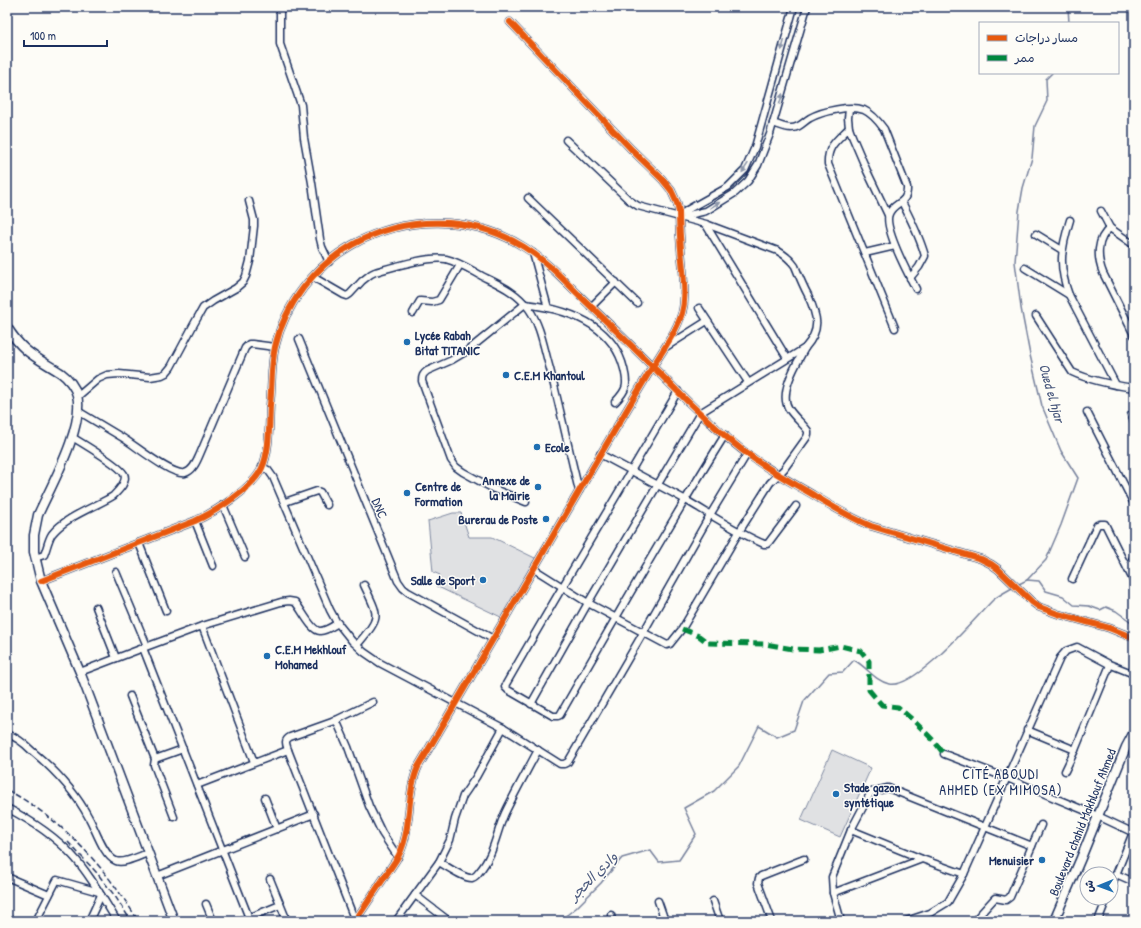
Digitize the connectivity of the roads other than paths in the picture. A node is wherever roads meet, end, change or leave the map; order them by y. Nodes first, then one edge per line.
1 (280, 7) edge
2 (794, 7) edge
3 (807, 7) edge
4 (510, 22) dead end
5 (849, 109) junction
6 (773, 123) junction
7 (849, 128) junction
8 (566, 140) dead end
9 (528, 198) dead end
10 (249, 201) dead end
11 (902, 202) junction
12 (1101, 211) dead end
13 (888, 215) junction
14 (679, 218) junction
15 (1070, 220) dead end
16 (706, 224) junction
17 (1110, 228) junction
18 (1036, 234) dead end
19 (1134, 244) edge
20 (895, 246) junction
21 (1062, 250) junction
22 (533, 253) junction
23 (865, 253) junction
24 (329, 262) junction
25 (460, 265) junction
26 (1025, 268) dead end
27 (313, 277) junction
28 (910, 278) junction
29 (616, 282) junction
30 (916, 289) dead end
31 (1069, 295) junction
32 (637, 303) dead end
33 (524, 304) junction
34 (592, 307) junction
35 (548, 308) junction
36 (699, 308) dead end
37 (413, 312) dead end
38 (1036, 316) dead end
39 (708, 321) junction
40 (7, 327) edge
41 (895, 328) dead end
42 (1134, 335) edge
43 (299, 339) dead end
44 (275, 347) junction
45 (665, 347) junction
46 (805, 348) junction
47 (787, 358) junction
48 (652, 366) junction
49 (748, 382) junction
50 (1116, 385) junction
51 (1134, 388) edge
52 (678, 391) junction
53 (77, 397) junction
54 (615, 402) dead end
55 (78, 411) junction
56 (1087, 412) dead end
57 (700, 413) junction
58 (725, 435) junction
59 (72, 437) junction
60 (600, 454) junction
61 (747, 454) junction
62 (262, 467) junction
63 (632, 471) junction
64 (778, 475) junction
65 (657, 486) junction
66 (579, 491) junction
67 (684, 500) junction
68 (285, 502) junction
69 (526, 502) dead end
70 (1134, 504) edge
71 (223, 505) junction
72 (327, 506) dead end
73 (796, 506) dead end
74 (710, 515) junction
75 (195, 521) junction
76 (739, 532) junction
77 (139, 543) junction
78 (1134, 556) edge
79 (245, 557) dead end
80 (35, 558) junction
81 (213, 566) dead end
82 (534, 569) junction
83 (1128, 569) junction
84 (116, 572) dead end
85 (1072, 579) dead end
86 (41, 581) junction
87 (1134, 582) edge
88 (364, 585) dead end
89 (562, 586) junction
90 (588, 603) junction
91 (96, 607) dead end
92 (166, 611) dead end
93 (615, 618) junction
94 (338, 623) junction
95 (202, 626) junction
96 (643, 633) junction
97 (1134, 638) edge
98 (493, 639) junction
99 (357, 645) junction
100 (145, 647) junction
101 (116, 658) junction
102 (1110, 665) junction
103 (80, 672) junction
104 (1134, 674) edge
105 (130, 696) dead end
106 (373, 702) dead end
107 (456, 703) junction
108 (531, 704) junction
109 (336, 720) junction
110 (503, 728) junction
111 (1027, 730) junction
112 (1134, 732) edge
113 (7, 734) edge
114 (183, 749) junction
115 (288, 750) junction
116 (538, 750) junction
117 (1075, 750) junction
118 (944, 754) dead end
119 (155, 759) junction
120 (254, 762) junction
121 (1065, 772) dead end
122 (1006, 778) junction
123 (197, 785) junction
124 (265, 798) dead end
125 (7, 808) edge
126 (314, 814) junction
127 (1098, 816) junction
128 (174, 817) dead end
129 (1041, 825) dead end
130 (985, 827) junction
131 (277, 829) junction
132 (851, 830) junction
133 (1134, 832) edge
134 (1032, 846) junction
135 (223, 850) junction
136 (148, 853) junction
137 (398, 857) junction
138 (804, 859) dead end
139 (922, 859) junction
140 (439, 862) junction
141 (1119, 867) edge
142 (964, 874) junction
143 (1119, 875) edge
144 (157, 876) junction
145 (7, 877) edge
146 (270, 879) dead end
147 (1134, 882) edge
148 (100, 893) junction
149 (833, 893) junction
150 (49, 895) junction
151 (415, 896) junction
152 (658, 901) dead end
153 (713, 901) dead end
154 (206, 904) dead end
155 (280, 905) junction
156 (1104, 906) edge
157 (249, 918) junction
158 (36, 921) edge
159 (89, 921) edge
160 (118, 921) edge
161 (174, 921) edge
162 (213, 921) edge
163 (241, 921) edge
164 (287, 921) edge
165 (396, 921) edge
166 (449, 921) edge
167 (665, 921) edge
168 (720, 921) edge
169 (772, 921) edge
170 (841, 921) edge
171 (906, 921) edge
172 (974, 921) edge
173 (1054, 921) edge
174 (1098, 921) edge

1 - 24 street
2 -> 14 street
6 -> 3 street
4 - 14 street
5 - 6 street
5 - 7 street
5 - 11 street
14 -> 6 street
7 - 13 street
7 - 23 street
8 - 14 street
9 - 29 street
10 - 53 street
11 - 13 street
11 - 28 street
12 - 17 street
13 - 20 street
14 - 16 street
14 - 45 street
15 - 21 street
16 - 46 street
16 - 47 street
17 - 19 street
17 - 42 street
18 - 21 street
20 - 23 street
20 - 28 street
21 - 31 street
22 - 24 street
22 - 34 street
22 - 35 street
23 - 41 street
24 - 27 street
25 - 27 street
25 - 33 street
25 - 37 street
26 - 31 street
27 - 44 street
28 - 30 street
29 - 32 street
29 - 34 street
31 - 50 street
33 - 35 street
33 - 66 street
33 - 69 street
34 - 48 street
35 - 54 street
36 - 39 street
38 - 50 street
39 - 45 street
39 - 49 street
40 - 53 main road
43 - 98 street, DNC
44 - 55 street
44 - 62 street
45 - 48 street
46 - 47 street
46 - 64 street
47 - 49 street
48 - 52 street
48 - 60 street
49 - 57 street
50 - 51 street
52 - 57 street
52 - 63 street
53 - 55 main road
55 - 59 main road
56 - 70 street
57 - 58 street
57 - 65 street
58 - 61 street
58 - 67 street
59 - 80 main road
59 - 80 street
60 - 63 street
60 - 66 street
61 - 64 street
61 - 74 street
62 - 68 street
62 - 71 street
63 - 65 street
63 - 89 street
64 - 76 street
64 - 97 street
65 - 67 street
65 - 90 street
66 - 82 street
67 - 74 street
67 - 93 street
68 - 72 street
68 - 94 street
71 - 75 street
71 - 79 street
73 - 76 street
74 - 76 street
74 - 96 street
75 - 77 street
75 - 81 street
76 - 96 street
77 - 86 street
77 - 92 street
78 - 83 street
80 - 86 main road
82 - 89 street
82 - 98 street
83 - 85 street
83 - 87 street
84 - 100 street
86 - 103 main road
88 - 99 street
89 - 90 street
89 - 108 street
90 - 93 street
90 - 108 street
91 - 101 street
93 - 96 street
93 - 108 street
94 - 95 street
94 - 99 street
95 - 100 street
95 - 120 street
96 - 116 street
98 - 107 street
99 - 107 street
100 - 101 street
100 - 114 street
101 - 103 street
102 - 104 street
102 - 111 street
102 - 117 street
103 - 136 main road
105 - 119 street
106 - 109 street
107 - 110 street
107 - 137 street
109 - 115 street
109 - 137 street
110 - 116 street
110 - 140 street
111 - 117 street
111 - 122 street
112 - 127 main road, Boulevard chahid Makhlouf Ahmed
113 - 136 street
114 - 119 street
114 - 123 street
115 - 120 street
115 - 126 street
116 - 140 street
117 - 121 street
118 - 122 street
119 - 128 street
120 - 123 street
122 - 127 street
122 - 130 street
123 - 135 street
124 - 131 street
125 - 148 street
126 - 131 street
126 - 137 street
127 - 133 street
127 - 173 main road, Boulevard chahid Makhlouf Ahmed
129 - 134 street
130 - 132 street
130 - 134 street
130 - 142 street
131 - 135 street
132 - 139 street
132 - 149 street
133 - 141 street
134 - 172 street
135 - 144 street
135 - 157 street
136 - 144 main road
138 - 169 street
139 - 142 street
139 - 149 street
140 - 151 street
142 - 171 street
143 - 147 street
144 - 161 main road
145 - 150 street
146 - 155 street
148 - 150 street
148 - 159 street
148 - 160 street
149 - 170 street
150 - 158 street
151 - 165 street
151 - 166 street
152 - 167 street
153 - 168 street
154 - 162 street
155 - 157 street
155 - 164 street
156 - 174 street
157 - 163 street

